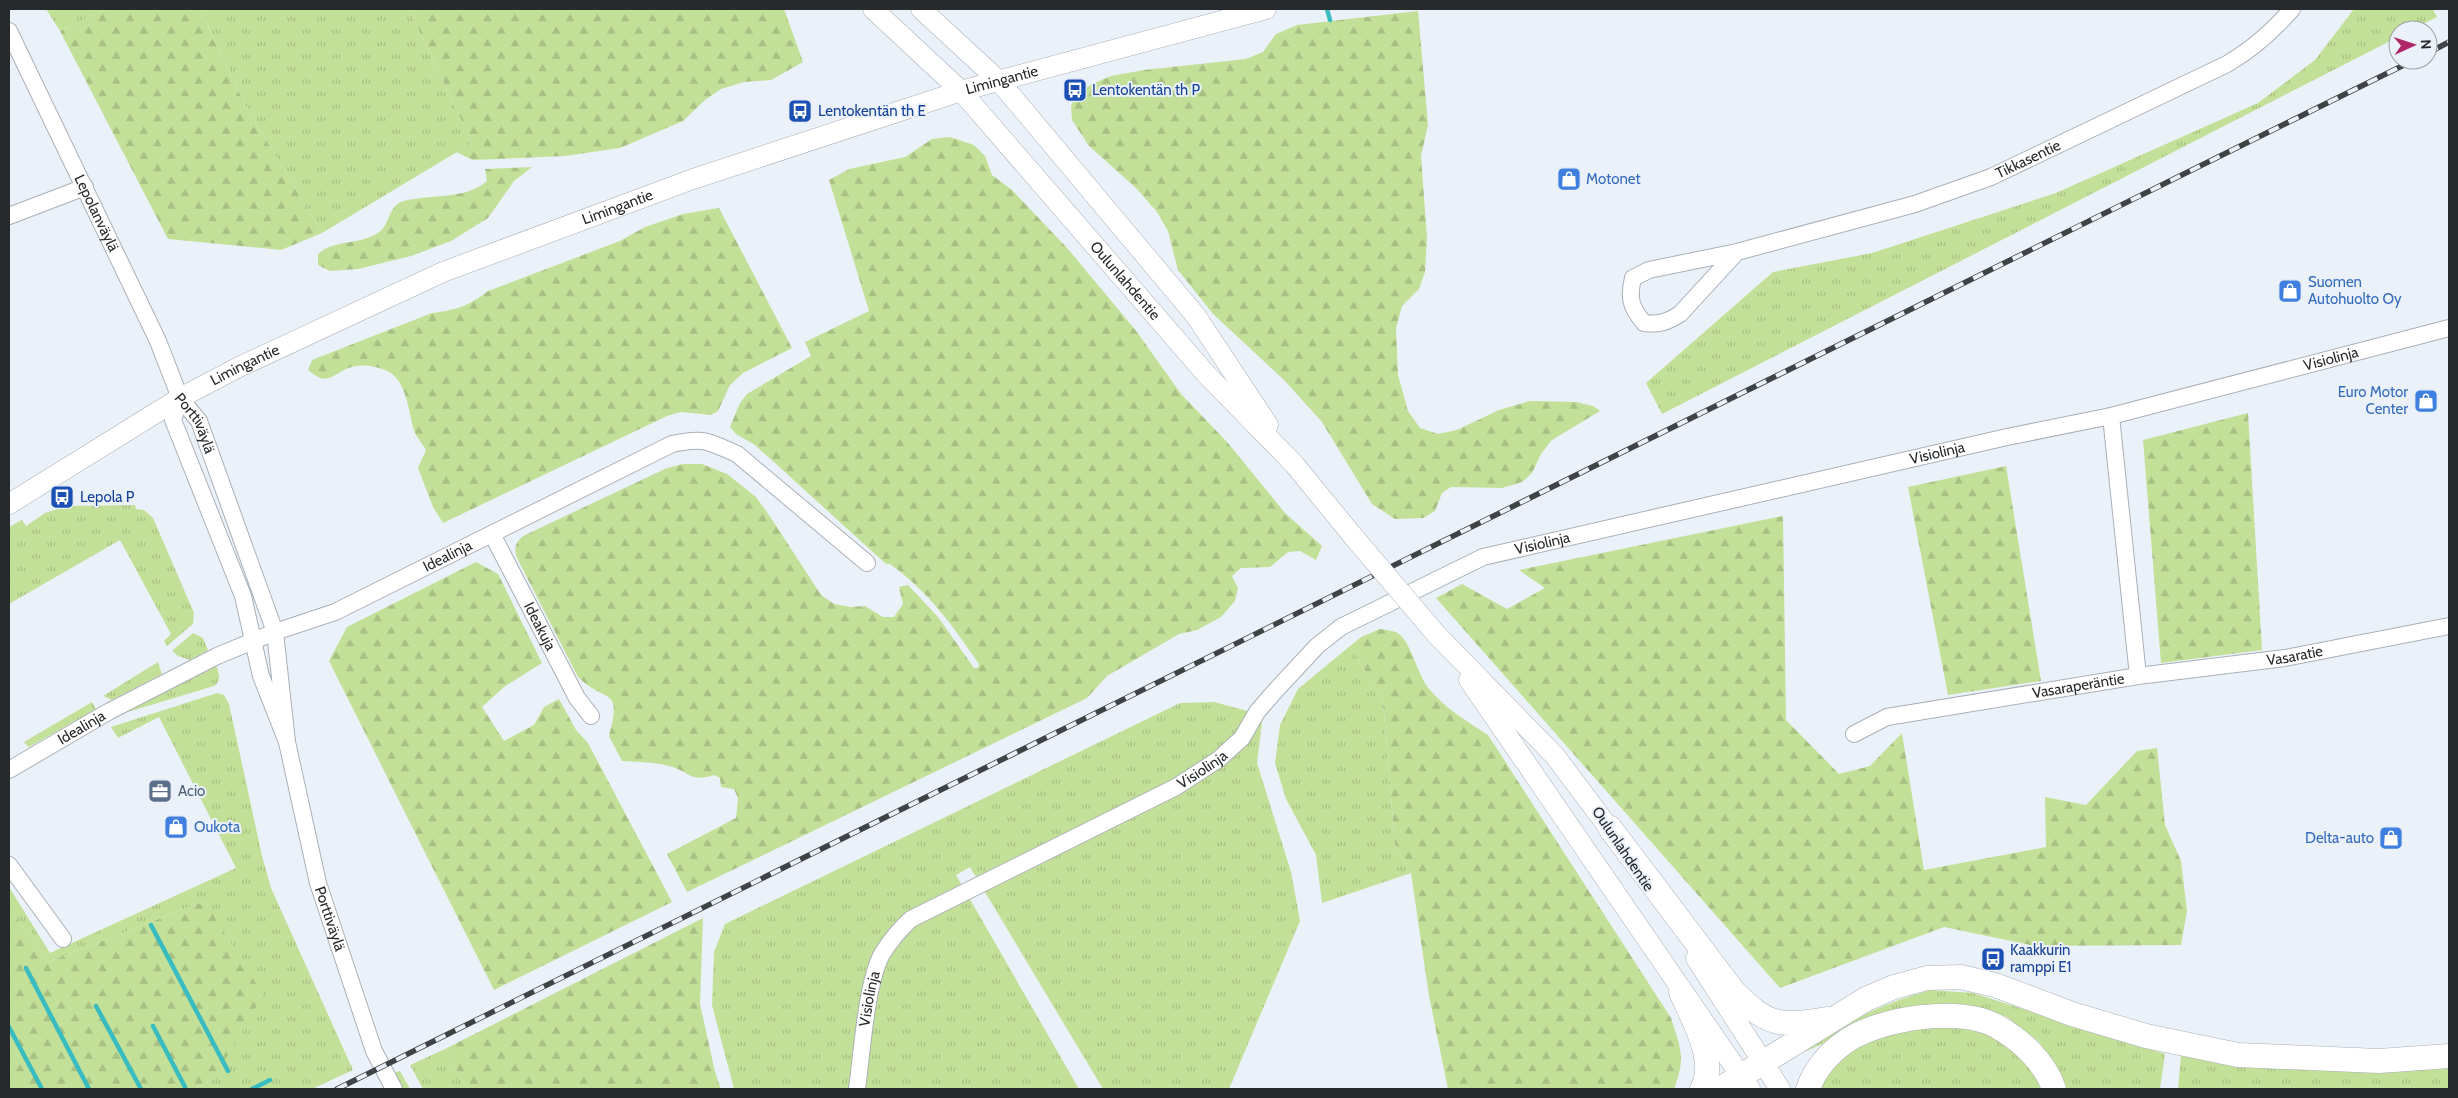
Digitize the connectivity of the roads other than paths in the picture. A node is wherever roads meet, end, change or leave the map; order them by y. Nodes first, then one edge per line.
1 (873, 9) edge
2 (921, 9) edge
3 (1266, 9) edge
4 (2292, 9) edge
5 (9, 31) edge
6 (999, 81) junction
7 (961, 92) junction
8 (85, 187) junction
9 (9, 216) edge
10 (1737, 252) junction
11 (2449, 328) edge
12 (180, 398) junction
13 (2111, 416) junction
14 (1294, 464) junction
15 (9, 504) edge
16 (492, 534) junction
17 (867, 563) dead end
18 (2449, 626) edge
19 (275, 632) junction
20 (1436, 634) junction
21 (253, 641) junction
22 (2138, 676) junction
23 (591, 716) dead end
24 (1854, 734) dead end
25 (287, 742) junction
26 (9, 770) edge
27 (1610, 828) junction
28 (9, 866) edge
29 (62, 939) dead end
30 (1681, 992) junction
31 (1836, 1018) junction
32 (2449, 1056) edge
33 (1764, 1062) junction
34 (1747, 1083) edge
35 (394, 1089) edge
36 (858, 1089) edge
37 (1702, 1089) edge
38 (1720, 1089) edge
39 (1780, 1089) edge
40 (1808, 1089) edge
41 (2054, 1089) edge

1 - 7 main road, Oulunlahdentie
2 - 6 main road, Oulunlahdentie
3 - 6 main road, Limingantie
4 - 10 street, Tikkasentie
5 - 8 street, Lepolanväylä
6 - 7 main road, Limingantie
6 - 14 main road, Oulunlahdentie
7 - 12 main road, Limingantie
7 - 14 main road, Oulunlahdentie
8 - 9 street
8 - 12 street, Lepolanväylä
10 - 10 street, Tikkasentie
11 - 13 street, Visiolinja
12 - 15 main road, Limingantie
12 - 19 street, Porttiväylä
12 - 21 street, Porttiväylä
13 - 22 street, Vasaraperäntie
13 - 36 street, Visiolinja
14 - 20 main road, Oulunlahdentie, bridge
16 - 17 street, Idealinja
16 - 19 street, Idealinja
16 - 23 street, Ideakuja
18 - 22 street, Vasaratie
19 - 21 street, Idealinja
19 - 25 street, Porttiväylä
20 - 27 main road, Oulunlahdentie
20 - 30 main road, Oulunlahdentie
21 - 25 street, Porttiväylä
21 - 26 street, Idealinja
22 - 24 street, Vasaraperäntie
25 - 35 street, Porttiväylä
27 - 31 highway
27 - 33 main road, Oulunlahdentie
28 - 29 street
30 - 34 main road, Oulunlahdentie
30 - 37 highway
31 - 32 highway
31 - 33 highway
33 - 34 highway
33 - 39 main road, Oulunlahdentie
34 - 38 highway
40 - 41 highway

